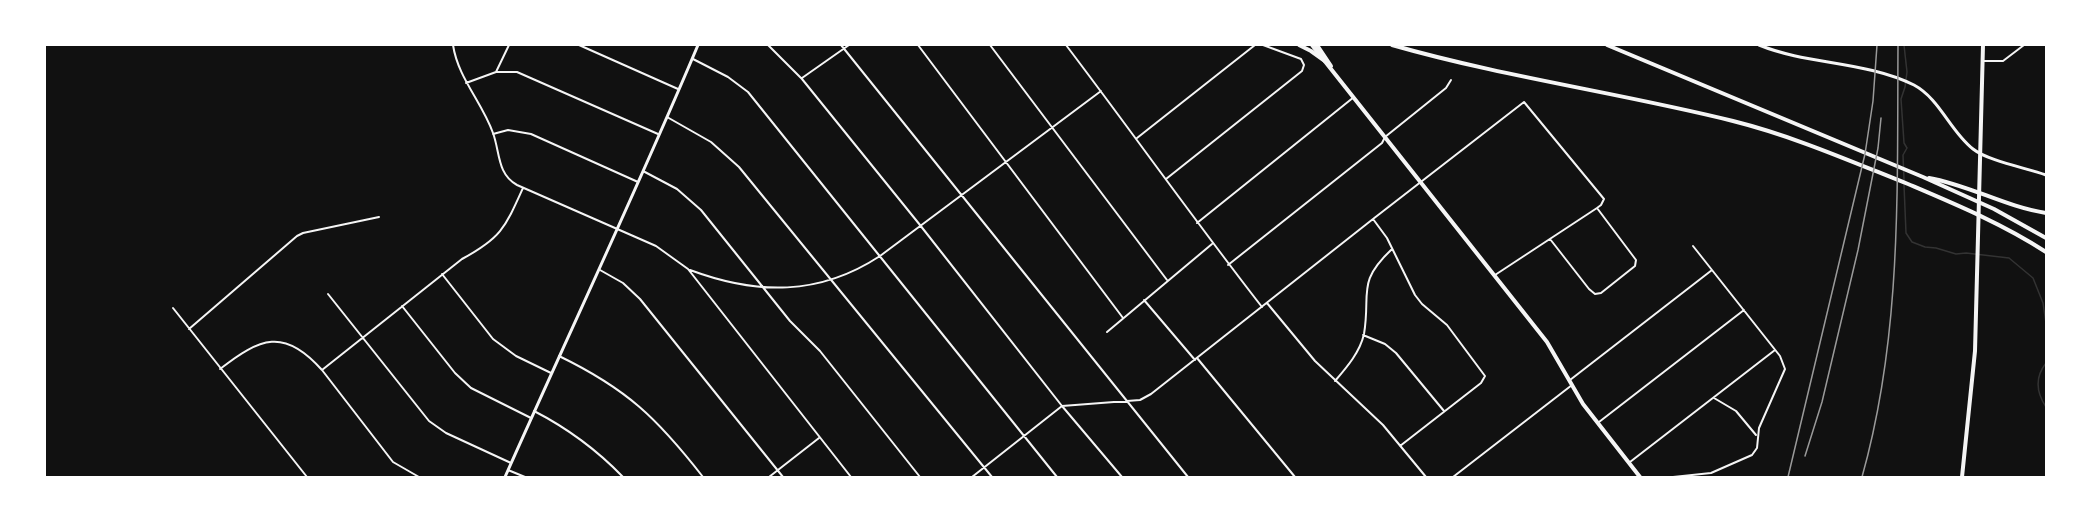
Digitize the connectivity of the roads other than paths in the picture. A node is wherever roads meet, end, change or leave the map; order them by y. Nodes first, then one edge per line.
1 (453, 45) edge
2 (509, 45) edge
3 (579, 45) edge
4 (699, 45) edge
5 (768, 45) edge
6 (841, 45) edge
7 (849, 45) edge
8 (918, 45) edge
9 (990, 45) edge
10 (1066, 45) edge
11 (1255, 45) edge
12 (1263, 45) edge
13 (1299, 45) edge
14 (1314, 45) edge
15 (1392, 45) edge
16 (1607, 45) edge
17 (1759, 45) edge
18 (1983, 45) edge
19 (2024, 45) edge
20 (844, 49) junction
21 (693, 59) junction
22 (1325, 61) junction
23 (1983, 61) junction
24 (1333, 69) junction
25 (496, 72) junction
26 (802, 79) junction
27 (1451, 80) dead end
28 (466, 83) junction
29 (679, 90) junction
30 (1101, 91) junction
31 (1354, 97) junction
32 (667, 117) junction
33 (1052, 127) junction
34 (494, 134) junction
35 (659, 135) junction
36 (1384, 137) junction
37 (1137, 138) junction
38 (1982, 155) junction
39 (1006, 162) junction
40 (643, 171) junction
41 (2046, 175) edge
42 (1923, 177) junction
43 (1166, 180) junction
44 (638, 182) junction
45 (1420, 182) junction
46 (523, 187) junction
47 (961, 195) junction
48 (1597, 208) junction
49 (2046, 213) edge
50 (379, 217) dead end
51 (1373, 219) junction
52 (1197, 223) junction
53 (920, 225) junction
54 (618, 229) junction
55 (2046, 238) edge
56 (1550, 239) junction
57 (1212, 244) junction
58 (1694, 246) dead end
59 (2037, 246) junction
60 (1392, 249) junction
61 (2046, 252) edge
62 (880, 256) junction
63 (2046, 257) edge
64 (1228, 265) junction
65 (687, 269) junction
66 (600, 270) junction
67 (1712, 270) junction
68 (442, 274) junction
69 (1495, 275) junction
70 (830, 279) junction
71 (1167, 280) junction
72 (764, 288) junction
73 (328, 294) dead end
74 (1144, 300) junction
75 (1267, 303) junction
76 (402, 306) junction
77 (1262, 307) junction
78 (173, 308) dead end
79 (1744, 310) junction
80 (1123, 318) junction
81 (189, 329) junction
82 (1107, 333) dead end
83 (1364, 335) junction
84 (362, 338) junction
85 (1775, 350) junction
86 (559, 356) junction
87 (1196, 359) junction
88 (220, 369) junction
89 (322, 370) junction
90 (551, 373) junction
91 (1335, 381) junction
92 (1571, 383) junction
93 (1714, 398) junction
94 (1127, 402) junction
95 (1062, 406) junction
96 (534, 411) junction
97 (1444, 411) junction
98 (531, 418) junction
99 (1598, 423) junction
100 (1757, 435) junction
101 (1024, 436) junction
102 (819, 438) junction
103 (1400, 446) junction
104 (512, 463) junction
105 (1629, 463) junction
106 (984, 468) junction
107 (508, 470) junction
108 (777, 470) junction
109 (1711, 473) junction
110 (307, 477) edge
111 (419, 477) edge
112 (505, 477) edge
113 (525, 477) edge
114 (623, 477) edge
115 (703, 477) edge
116 (769, 477) edge
117 (783, 477) edge
118 (851, 477) edge
119 (920, 477) edge
120 (972, 477) edge
121 (992, 477) edge
122 (1057, 477) edge
123 (1122, 477) edge
124 (1188, 477) edge
125 (1295, 477) edge
126 (1426, 477) edge
127 (1453, 477) edge
128 (1640, 477) edge
129 (1673, 477) edge
130 (1714, 477) edge
131 (1962, 477) edge

1 - 28 street
2 - 25 street
3 - 29 street
4 - 21 main road
5 - 26 street
6 - 20 street
7 - 20 street
8 - 39 street
9 - 33 street
10 - 30 street
11 - 37 street
12 - 43 street
13 - 22 main road
14 - 22 main road
14 - 24 main road
15 - 59 main road
16 - 42 main road
17 - 38 main road
18 - 23 main road
19 - 23 street
20 - 26 street
20 - 47 street
21 - 29 main road
21 - 62 street
22 - 24 main road
23 - 38 main road
24 - 31 main road
25 - 28 street
25 - 35 street
26 - 53 street
27 - 36 street
28 - 34 street
29 - 32 main road
30 - 33 street
30 - 37 street
31 - 36 main road
31 - 52 street
32 - 35 main road
32 - 70 street
33 - 39 street
33 - 71 street
34 - 44 street
34 - 46 street
35 - 40 main road
36 - 45 main road
36 - 64 street
37 - 43 street
38 - 41 main road
38 - 131 main road
39 - 47 street
39 - 80 street
40 - 44 main road
40 - 72 street
42 - 49 main road
42 - 55 main road
43 - 52 street
44 - 54 main road
45 - 48 street
45 - 51 street
45 - 69 main road
46 - 54 street
46 - 68 street
47 - 53 street
47 - 94 street
48 - 56 street
48 - 56 street
50 - 81 street
51 - 60 street
51 - 75 street
52 - 57 street
53 - 62 street
53 - 95 street
54 - 65 street
54 - 66 main road
56 - 69 street
57 - 64 street
57 - 71 street
58 - 67 street
59 - 61 main road
59 - 63 main road
60 - 83 street
60 - 97 street
62 - 70 street
62 - 101 street
64 - 77 street
65 - 72 street
65 - 102 street
66 - 86 main road
66 - 108 street
67 - 79 street
67 - 92 street
68 - 76 street
68 - 90 street
69 - 92 main road
70 - 72 street
70 - 106 street
71 - 74 street
72 - 119 street
73 - 84 street
74 - 80 street
74 - 87 street
75 - 77 street
75 - 91 street
76 - 84 street
76 - 98 street
77 - 87 street
78 - 81 street
79 - 85 street
79 - 99 street
80 - 82 street
81 - 88 street
83 - 91 street
83 - 97 street
84 - 89 street
84 - 104 street
85 - 93 street
85 - 100 street
86 - 90 main road
86 - 115 street
87 - 94 street
87 - 125 street
88 - 89 street
88 - 110 street
89 - 111 street
90 - 96 main road
91 - 103 street
92 - 99 main road
92 - 127 street
93 - 100 street
93 - 105 street
94 - 95 street
94 - 124 street
95 - 101 street
95 - 123 street
96 - 98 main road
96 - 114 street
97 - 103 street
98 - 104 main road
99 - 105 main road
100 - 109 street
101 - 106 street
101 - 122 street
102 - 108 street
102 - 118 street
103 - 126 street
104 - 107 main road
105 - 128 main road
106 - 120 street
106 - 121 street
107 - 112 main road
107 - 113 street
108 - 116 street
108 - 117 street
109 - 129 street
109 - 130 street

